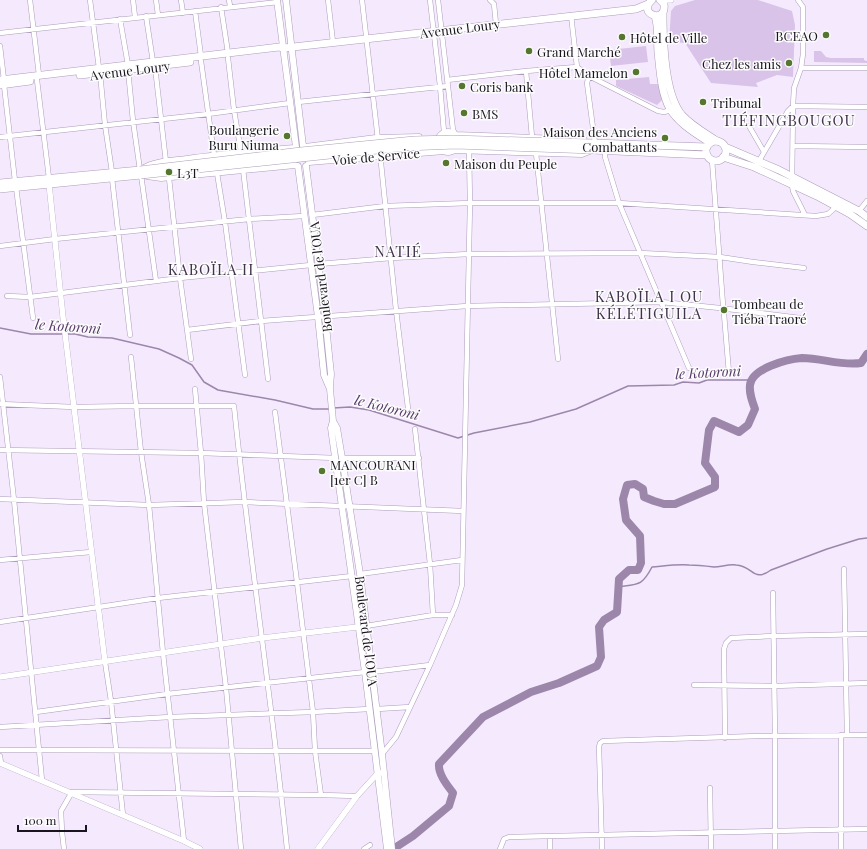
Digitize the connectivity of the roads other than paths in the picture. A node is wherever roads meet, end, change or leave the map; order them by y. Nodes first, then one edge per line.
1 (30, 0) edge
2 (90, 0) edge
3 (133, 0) edge
4 (156, 0) edge
5 (181, 0) edge
6 (229, 0) edge
7 (288, 0) edge
8 (328, 0) edge
9 (362, 0) edge
10 (430, 0) edge
11 (438, 0) edge
12 (490, 0) edge
13 (672, 0) edge
14 (798, 0) edge
15 (804, 0) edge
16 (278, 1) edge
17 (649, 5) edge
18 (662, 5) edge
19 (230, 6) junction
20 (803, 6) junction
21 (221, 7) junction
22 (194, 11) junction
23 (182, 13) junction
24 (158, 15) junction
25 (571, 15) junction
26 (146, 16) junction
27 (655, 16) junction
28 (135, 17) junction
29 (120, 19) junction
30 (93, 22) junction
31 (496, 24) junction
32 (33, 29) junction
33 (438, 30) junction
34 (0, 33) edge
35 (367, 39) junction
36 (333, 42) junction
37 (0, 46) edge
38 (291, 47) junction
39 (284, 48) junction
40 (228, 55) junction
41 (201, 59) junction
42 (154, 64) junction
43 (577, 67) junction
44 (128, 68) junction
45 (801, 68) junction
46 (867, 68) edge
47 (100, 71) junction
48 (526, 71) junction
49 (589, 76) junction
50 (38, 78) junction
51 (447, 80) junction
52 (2, 82) edge
53 (440, 86) junction
54 (448, 86) junction
55 (373, 94) junction
56 (298, 102) junction
57 (290, 103) junction
58 (793, 106) junction
59 (867, 107) edge
60 (234, 110) junction
61 (671, 110) junction
62 (208, 114) junction
63 (161, 119) junction
64 (133, 121) junction
65 (105, 125) junction
66 (749, 126) dead end
67 (42, 133) junction
68 (441, 134) junction
69 (10, 135) junction
70 (456, 135) junction
71 (0, 136) edge
72 (532, 137) junction
73 (378, 138) junction
74 (593, 145) junction
75 (304, 146) junction
76 (793, 146) junction
77 (725, 147) junction
78 (867, 147) edge
79 (295, 148) junction
80 (711, 149) junction
81 (454, 150) junction
82 (469, 150) junction
83 (605, 150) junction
84 (444, 151) junction
85 (241, 152) junction
86 (764, 152) junction
87 (536, 153) junction
88 (214, 155) junction
89 (380, 155) junction
90 (723, 157) junction
91 (759, 161) junction
92 (166, 162) junction
93 (308, 164) junction
94 (297, 165) junction
95 (243, 169) junction
96 (141, 172) junction
97 (217, 173) junction
98 (112, 175) junction
99 (793, 177) junction
100 (168, 178) junction
101 (49, 181) junction
102 (0, 183) edge
103 (15, 184) junction
104 (792, 185) junction
105 (0, 189) edge
106 (867, 201) edge
107 (470, 203) junction
108 (541, 203) junction
109 (619, 203) junction
110 (386, 206) junction
111 (837, 206) junction
112 (716, 209) junction
113 (859, 210) junction
114 (312, 215) junction
115 (805, 215) junction
116 (304, 216) junction
117 (867, 217) edge
118 (249, 219) junction
119 (225, 222) junction
120 (867, 226) edge
121 (175, 227) junction
122 (149, 230) junction
123 (118, 233) junction
124 (54, 239) junction
125 (23, 243) junction
126 (0, 246) edge
127 (547, 253) junction
128 (640, 253) junction
129 (469, 254) junction
130 (720, 257) junction
131 (391, 258) junction
132 (319, 264) junction
133 (311, 265) junction
134 (804, 268) dead end
135 (254, 270) junction
136 (231, 272) junction
137 (180, 278) junction
138 (156, 281) junction
139 (124, 284) junction
140 (61, 292) junction
141 (7, 296) dead end
142 (30, 297) junction
143 (661, 302) junction
144 (552, 304) junction
145 (467, 306) junction
146 (722, 307) junction
147 (728, 309) junction
148 (396, 310) junction
149 (724, 314) junction
150 (318, 316) junction
151 (325, 316) junction
152 (33, 318) dead end
153 (800, 318) dead end
154 (261, 321) junction
155 (237, 324) junction
156 (187, 330) junction
157 (130, 335) dead end
158 (131, 357) dead end
159 (191, 359) dead end
160 (558, 359) dead end
161 (688, 368) dead end
162 (729, 373) dead end
163 (245, 375) dead end
164 (0, 377) edge
165 (268, 379) dead end
166 (330, 389) junction
167 (195, 390) dead end
168 (1, 404) edge
169 (136, 406) junction
170 (196, 406) junction
171 (74, 407) junction
172 (408, 408) dead end
173 (275, 412) dead end
174 (415, 429) dead end
175 (0, 450) edge
176 (8, 450) junction
177 (79, 450) junction
178 (141, 452) junction
179 (202, 453) junction
180 (239, 454) junction
181 (280, 456) junction
182 (339, 458) junction
183 (419, 458) junction
184 (0, 499) edge
185 (14, 500) junction
186 (85, 501) junction
187 (244, 502) junction
188 (204, 503) junction
189 (286, 503) junction
190 (149, 505) junction
191 (350, 505) junction
192 (342, 506) junction
193 (425, 509) junction
194 (463, 511) junction
195 (91, 552) junction
196 (20, 558) junction
197 (0, 560) edge
198 (462, 560) junction
199 (430, 564) junction
200 (844, 569) dead end
201 (360, 574) junction
202 (352, 576) junction
203 (297, 582) junction
204 (256, 586) junction
205 (214, 591) junction
206 (773, 593) dead end
207 (158, 598) junction
208 (99, 607) junction
209 (433, 615) junction
210 (452, 615) junction
211 (26, 618) junction
212 (0, 622) edge
213 (366, 626) junction
214 (359, 627) junction
215 (303, 633) junction
216 (867, 634) edge
217 (845, 635) junction
218 (773, 636) junction
219 (262, 638) junction
220 (221, 645) junction
221 (163, 653) junction
222 (104, 662) junction
223 (430, 666) junction
224 (368, 672) junction
225 (32, 673) junction
226 (0, 678) edge
227 (308, 678) junction
228 (268, 683) junction
229 (867, 683) edge
230 (846, 684) junction
231 (694, 686) dead end
232 (725, 686) junction
233 (774, 686) junction
234 (226, 688) junction
235 (168, 694) junction
236 (110, 701) junction
237 (410, 707) junction
238 (369, 709) junction
239 (377, 709) junction
240 (36, 712) junction
241 (313, 712) junction
242 (272, 714) junction
243 (229, 715) junction
244 (170, 717) junction
245 (113, 721) junction
246 (37, 725) junction
247 (0, 727) edge
248 (841, 735) junction
249 (847, 735) junction
250 (867, 735) edge
251 (776, 736) junction
252 (725, 738) junction
253 (0, 750) edge
254 (40, 750) junction
255 (115, 750) junction
256 (174, 750) junction
257 (232, 750) junction
258 (315, 751) junction
259 (375, 751) junction
260 (277, 752) junction
261 (382, 754) junction
262 (0, 756) edge
263 (0, 763) edge
264 (381, 773) junction
265 (42, 780) junction
266 (710, 788) dead end
267 (72, 792) junction
268 (121, 793) junction
269 (179, 793) junction
270 (236, 794) junction
271 (282, 794) junction
272 (321, 795) junction
273 (357, 796) junction
274 (123, 815) junction
275 (840, 830) junction
276 (867, 830) edge
277 (775, 831) junction
278 (710, 832) junction
279 (602, 835) junction
280 (550, 837) junction
281 (184, 841) junction
282 (370, 845) dead end
283 (389, 846) edge
284 (64, 849) edge
285 (200, 849) edge
286 (241, 849) edge
287 (287, 849) edge
288 (318, 849) edge
289 (364, 849) edge
290 (500, 849) edge
291 (550, 849) edge
292 (602, 849) edge
293 (711, 849) edge
294 (775, 849) edge
295 (841, 849) edge

1 - 32 street
2 - 30 street
3 - 28 street
4 - 24 street
5 - 23 street
6 - 19 street
7 - 38 main road
8 - 36 street
9 - 35 street
10 - 33 street
11 - 33 street
12 - 31 street
13 - 18 street
14 - 20 street
15 - 20 street
16 - 19 street
16 - 39 main road
17 - 25 main road, Avenue Loury
17 - 27 main road
18 - 27 main road
18 - 80 main road
19 - 21 street
20 - 45 street
21 - 22 street
21 - 40 street
22 - 23 street
22 - 41 street
23 - 24 street
24 - 26 street
25 - 31 main road, Avenue Loury
25 - 43 street
26 - 28 street
26 - 42 street
27 - 61 main road
28 - 29 street
29 - 30 street
29 - 44 street
30 - 32 street
30 - 47 street
31 - 33 main road, Avenue Loury
32 - 34 street
32 - 50 street
33 - 35 main road, Avenue Loury
33 - 51 street
33 - 53 street
35 - 36 main road, Avenue Loury
35 - 55 street
36 - 38 main road, Avenue Loury
37 - 52 street
38 - 39 main road, Avenue Loury
38 - 56 main road
39 - 40 main road, Avenue Loury
39 - 57 main road
40 - 41 main road, Avenue Loury
40 - 60 street
41 - 42 main road, Avenue Loury
41 - 62 street
42 - 44 main road, Avenue Loury
42 - 63 street
43 - 48 street
43 - 49 street
44 - 47 main road, Avenue Loury
44 - 64 street
45 - 46 street
45 - 58 street
47 - 50 main road, Avenue Loury
47 - 65 street
48 - 51 street
48 - 72 street
49 - 61 street
49 - 74 street
50 - 52 main road, Avenue Loury
50 - 67 street
51 - 54 street
52 - 69 street
53 - 54 street
53 - 55 street
53 - 68 street
54 - 70 street
55 - 56 street
55 - 73 street
56 - 75 main road
57 - 60 street
57 - 79 main road
58 - 59 street
58 - 76 street
58 - 86 street
60 - 62 street
60 - 85 street
61 - 80 main road
62 - 63 street
62 - 88 street
63 - 64 street
63 - 92 street
64 - 65 street
64 - 96 street
65 - 67 street
65 - 98 street
66 - 86 street
67 - 69 street
67 - 101 street
68 - 70 main road
68 - 73 main road, Voie de Service
68 - 84 main road
69 - 71 street
69 - 103 street
70 - 72 main road
70 - 81 main road
72 - 74 main road
73 - 75 main road, Voie de Service
73 - 89 street
74 - 80 main road
74 - 83 main road
74 - 87 main road
74 - 96 main road, bridge
75 - 79 main road
75 - 93 main road
76 - 78 street
76 - 99 street
77 - 80 main road
77 - 90 main road
77 - 91 main road
79 - 85 main road
79 - 94 main road
80 - 83 main road
80 - 90 main road
80 - 112 street
81 - 82 main road
81 - 84 main road
82 - 87 main road
82 - 107 street
83 - 109 street
84 - 89 main road, Voie de Service
85 - 88 main road
86 - 91 street
87 - 108 street
88 - 92 main road
89 - 93 main road, Voie de Service
89 - 110 street
90 - 104 main road
91 - 99 main road
92 - 96 main road
93 - 94 main road
93 - 114 main road, Boulevard de l'OUA
94 - 95 main road
94 - 116 main road
95 - 97 main road
95 - 118 street
96 - 98 main road
96 - 100 main road
96 - 122 street
97 - 100 main road
97 - 119 street
98 - 101 main road
98 - 123 street
99 - 104 street
99 - 113 main road
100 - 121 street
101 - 103 main road
101 - 124 street
102 - 103 main road
103 - 105 main road
103 - 125 street
104 - 111 main road
104 - 115 street
106 - 113 street
107 - 108 street
107 - 110 street
107 - 129 street
108 - 109 street
108 - 127 street
109 - 112 street
109 - 128 street
110 - 114 street
110 - 131 street
111 - 115 street
111 - 120 main road
112 - 115 street
112 - 130 street
113 - 117 main road
114 - 132 main road, Boulevard de l'OUA
116 - 118 street
116 - 133 main road
118 - 119 street
118 - 135 street
119 - 121 street
119 - 136 street
121 - 122 street
121 - 137 street
122 - 123 street
122 - 138 street
123 - 124 street
123 - 139 street
124 - 125 street
124 - 140 street
125 - 126 street
125 - 142 street
127 - 128 street
127 - 129 street
127 - 144 street
128 - 130 street
128 - 143 street
129 - 131 street
129 - 145 street
130 - 134 street
130 - 146 street
131 - 132 street
131 - 148 street
132 - 151 main road, Boulevard de l'OUA
133 - 135 street
133 - 150 main road
135 - 136 street
135 - 154 street
136 - 137 street
136 - 155 street
137 - 138 street
137 - 156 street
138 - 139 street
139 - 140 street
139 - 157 street
140 - 142 street
140 - 171 street
141 - 142 street
142 - 152 street
143 - 144 street
143 - 146 street
143 - 161 street
144 - 145 street
144 - 160 street
145 - 148 street
145 - 194 street
146 - 147 street
146 - 149 street
147 - 149 street
147 - 153 street
148 - 151 street
148 - 172 street
149 - 162 street
150 - 151 street
150 - 154 street
150 - 166 main road
151 - 166 main road, Boulevard de l'OUA
154 - 155 street
154 - 165 street
155 - 156 street
155 - 163 street
156 - 159 street
158 - 169 street
164 - 168 street
166 - 182 main road, Boulevard de l'OUA
167 - 170 street
168 - 171 street
168 - 176 street
169 - 170 street
169 - 171 street
169 - 178 street
170 - 179 street
170 - 180 street
171 - 177 street
173 - 181 street
174 - 183 street
175 - 176 street
176 - 177 street
176 - 185 street
177 - 178 street
177 - 186 street
178 - 179 street
178 - 190 street
179 - 180 street
179 - 188 street
180 - 181 street
180 - 187 street
181 - 182 street
181 - 189 street
182 - 183 street
182 - 191 main road, Boulevard de l'OUA
182 - 192 main road
183 - 193 street
184 - 185 street
185 - 186 street
185 - 196 street
186 - 190 street
186 - 195 street
187 - 188 street
187 - 189 street
187 - 204 street
188 - 190 street
188 - 205 street
189 - 192 street
189 - 203 street
190 - 207 street
191 - 192 street
191 - 193 street
191 - 201 main road, Boulevard de l'OUA
192 - 202 main road
193 - 194 street
193 - 199 street
194 - 198 street
195 - 196 street
195 - 208 street
196 - 197 street
196 - 211 street
198 - 199 street
198 - 210 street
199 - 201 street
199 - 209 street
200 - 217 street
201 - 213 main road, Boulevard de l'OUA
202 - 203 street
202 - 214 main road
203 - 204 street
203 - 215 street
204 - 205 street
204 - 219 street
205 - 207 street
205 - 220 street
206 - 218 street
207 - 208 street
207 - 221 street
208 - 211 street
208 - 222 street
209 - 210 street
209 - 213 street
210 - 223 street
211 - 212 street
211 - 225 street
213 - 214 street
213 - 224 main road, Boulevard de l'OUA
214 - 215 street
214 - 224 main road
215 - 219 street
215 - 227 street
216 - 217 street
217 - 218 street
217 - 230 street
218 - 232 street
218 - 233 street
219 - 220 street
219 - 228 street
220 - 221 street
220 - 234 street
221 - 222 street
221 - 235 street
222 - 225 street
222 - 236 street
223 - 224 street
223 - 237 street
224 - 227 street
224 - 238 main road
224 - 239 main road, Boulevard de l'OUA
225 - 226 street
225 - 240 street
227 - 228 street
227 - 241 street
228 - 234 street
228 - 242 street
229 - 230 street
230 - 233 street
230 - 249 street
231 - 232 street
232 - 233 street
232 - 252 street
233 - 251 street
234 - 235 street
234 - 243 street
235 - 236 street
235 - 244 street
236 - 240 street
236 - 245 street
237 - 239 street
237 - 261 street
238 - 241 street
238 - 259 main road
239 - 261 main road, Boulevard de l'OUA
240 - 246 street
241 - 242 street
241 - 258 street
242 - 243 street
242 - 260 street
243 - 244 street
243 - 257 street
244 - 245 street
244 - 256 street
245 - 246 street
245 - 255 street
246 - 247 street
246 - 254 street
248 - 249 street
248 - 251 street
248 - 275 street
249 - 250 street
251 - 252 street
251 - 277 street
252 - 279 street
253 - 254 street
254 - 255 street
254 - 265 street
255 - 256 street
255 - 268 street
256 - 257 street
256 - 269 street
257 - 260 street
257 - 270 street
258 - 259 street
258 - 260 street
258 - 272 street
259 - 264 main road
260 - 271 street
261 - 264 main road, Boulevard de l'OUA
262 - 263 street
263 - 265 street
264 - 273 street
264 - 283 main road, Boulevard de l'OUA
265 - 267 street
266 - 278 street
267 - 268 street
267 - 274 street
267 - 284 street
268 - 269 street
268 - 274 street
269 - 270 street
269 - 281 street
270 - 271 street
270 - 286 street
271 - 272 street
271 - 287 street
272 - 273 street
273 - 288 street
274 - 281 street
275 - 276 street
275 - 277 street
275 - 295 street
277 - 278 street
277 - 294 street
278 - 279 street
278 - 293 street
279 - 280 street
279 - 292 street
280 - 290 street
280 - 291 street
281 - 285 street
282 - 289 street

